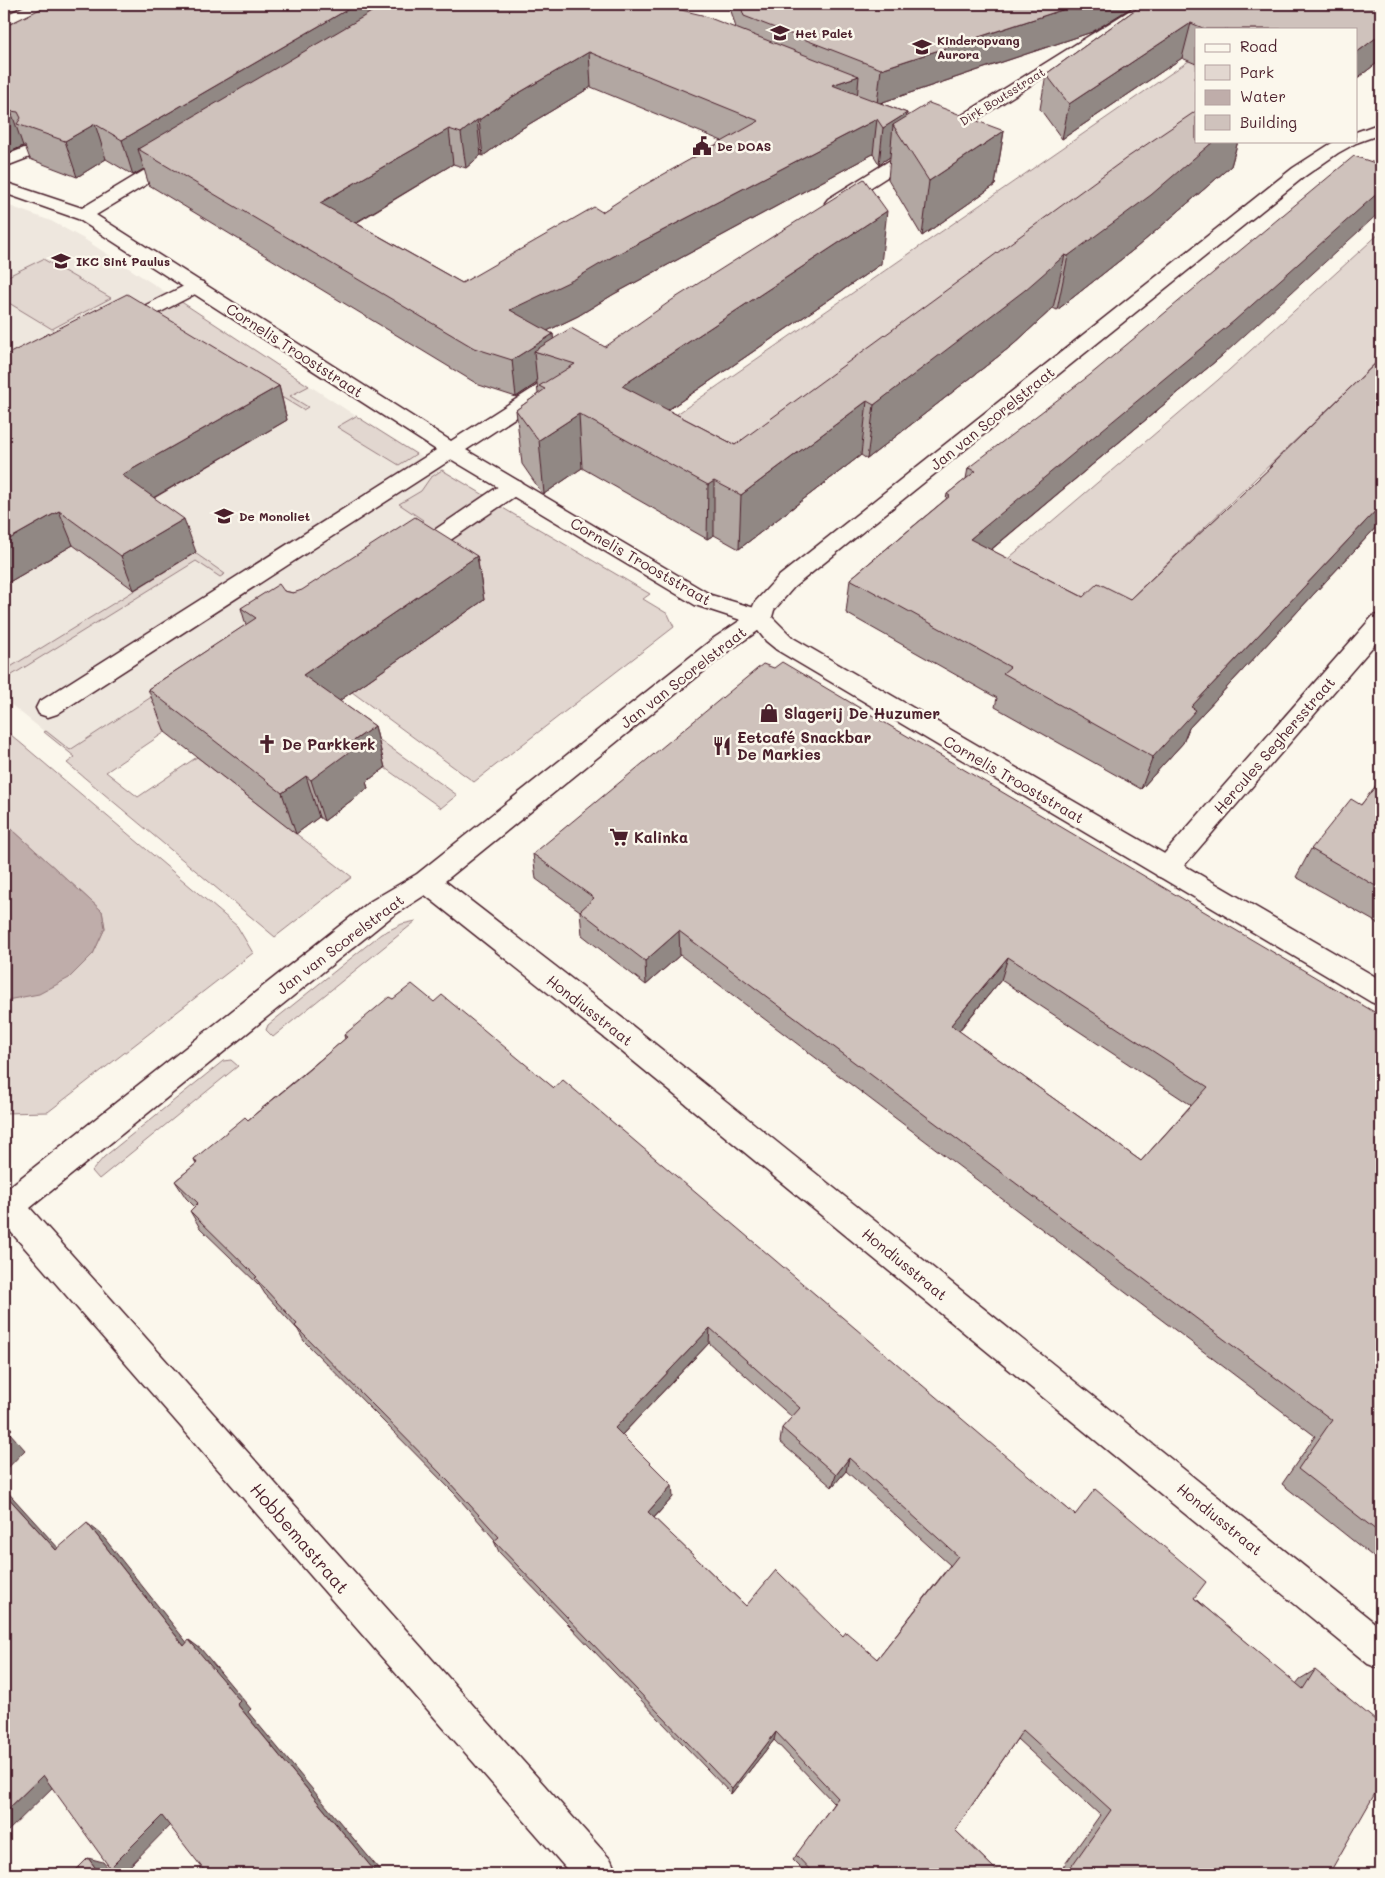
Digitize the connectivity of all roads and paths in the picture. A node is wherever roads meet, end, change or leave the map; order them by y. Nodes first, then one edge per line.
1 (10, 4) edge
2 (40, 4) edge
3 (1150, 4) edge
4 (4, 7) edge
5 (4, 22) edge
6 (920, 128) edge
7 (1381, 128) edge
8 (938, 136) junction
9 (1358, 137) edge
10 (1347, 142) edge
11 (4, 146) edge
12 (195, 148) edge
13 (4, 162) edge
14 (4, 187) edge
15 (822, 211) edge
16 (84, 215) junction
17 (196, 286) junction
18 (103, 335) edge
19 (583, 365) edge
20 (451, 450) junction
21 (513, 487) junction
22 (399, 564) edge
23 (760, 618) junction
24 (1381, 622) edge
25 (1372, 647) edge
26 (48, 708) dead end
27 (1166, 868) junction
28 (426, 880) junction
29 (1381, 994) edge
30 (5, 1206) edge
31 (1381, 1651) edge
32 (597, 1874) edge

1 - 4 street
2 - 5 street
3 - 8 street, Dirk Boutsstraat
6 - 8 street
7 - 9 street
8 - 15 street, Dirk Boutsstraat
10 - 23 street, Jan van Scorelstraat
11 - 13 street
12 - 16 street
14 - 16 street, Cornelis Trooststraat
16 - 17 street, Cornelis Trooststraat
17 - 18 street
17 - 20 street, Cornelis Trooststraat
19 - 20 street
20 - 21 street, Cornelis Trooststraat
20 - 26 street
21 - 22 street
21 - 23 street, Cornelis Trooststraat
23 - 27 street, Cornelis Trooststraat
23 - 28 street, Jan van Scorelstraat
24 - 25 street, Hercules Seghersstraat
25 - 27 street, Hercules Seghersstraat
27 - 29 street, Cornelis Trooststraat
28 - 30 street, Jan van Scorelstraat
28 - 31 street, Hondiusstraat
30 - 32 street, Hobbemastraat

